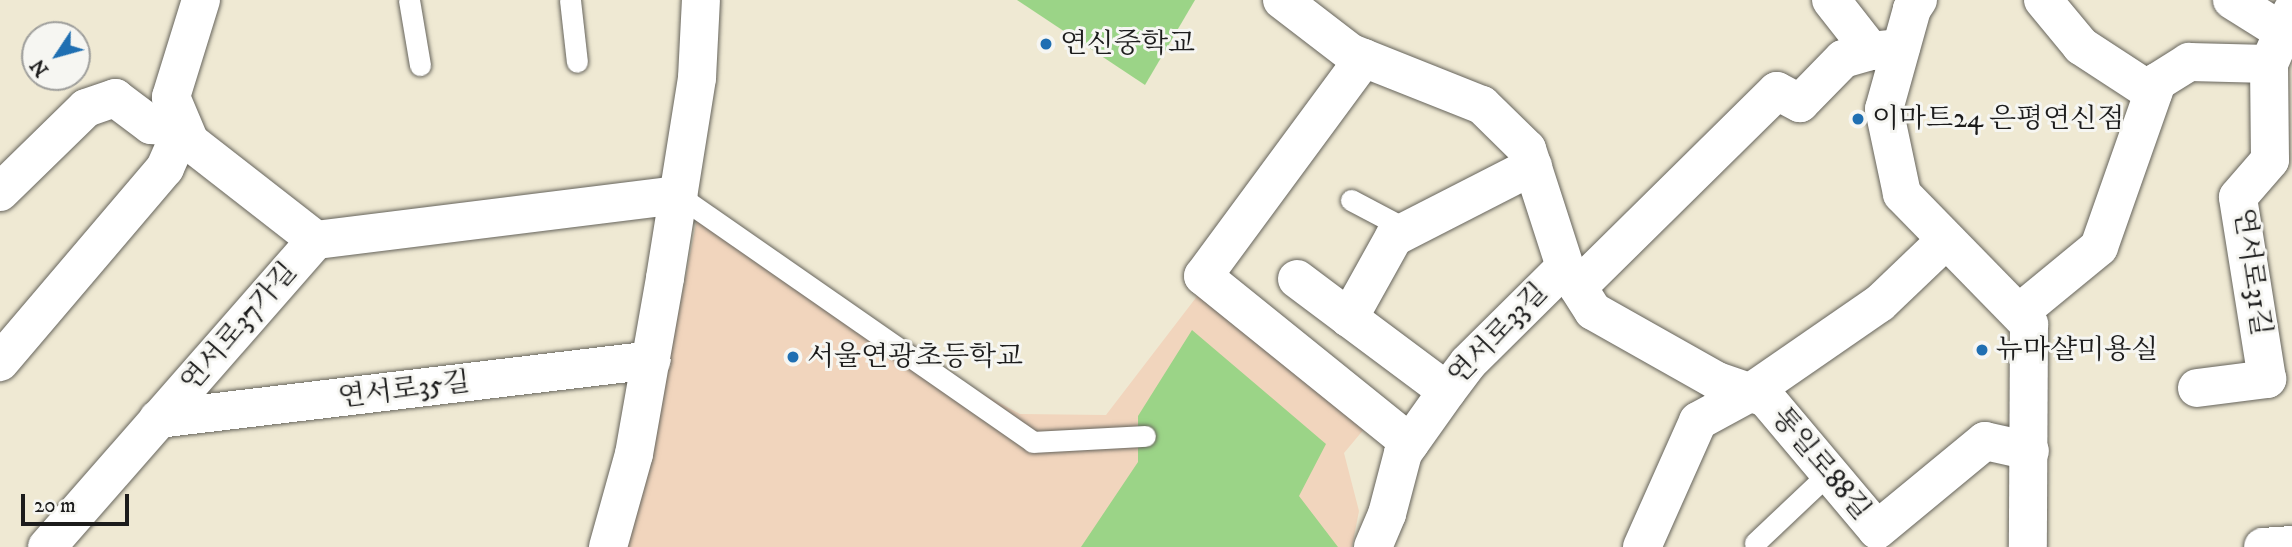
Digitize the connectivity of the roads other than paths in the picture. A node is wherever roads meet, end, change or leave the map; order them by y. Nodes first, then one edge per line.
1 (201, 0) edge
2 (409, 0) edge
3 (570, 0) edge
4 (701, 0) edge
5 (1282, 0) edge
6 (1831, 0) edge
7 (1918, 0) edge
8 (2043, 0) edge
9 (2232, 0) edge
10 (2281, 35) edge
11 (1886, 49) junction
12 (1364, 58) junction
13 (578, 62) dead end
14 (420, 65) dead end
15 (2153, 93) junction
16 (183, 127) junction
17 (1533, 166) junction
18 (0, 192) edge
19 (678, 195) junction
20 (1351, 200) dead end
21 (1408, 230) junction
22 (316, 240) junction
23 (1946, 240) junction
24 (1571, 277) junction
25 (1297, 279) dead end
26 (2020, 312) junction
27 (1349, 318) junction
28 (651, 360) junction
29 (0, 362) edge
30 (2197, 388) dead end
31 (1447, 391) junction
32 (1748, 394) junction
33 (158, 419) junction
34 (1145, 436) dead end
35 (1410, 443) junction
36 (2030, 452) junction
37 (1829, 472) junction
38 (1755, 543) dead end
39 (2292, 545) edge
40 (2030, 546) edge
41 (47, 547) edge
42 (608, 547) edge
43 (1373, 547) edge
44 (1642, 547) edge
45 (2263, 547) edge

1 - 16 street, 연서로37가길
2 - 14 lane
3 - 13 lane
4 - 19 street
5 - 12 street, 연서로33길
6 - 11 street
7 - 11 street
8 - 15 street
9 - 10 street
10 - 15 street
10 - 30 street, 연서로31길
11 - 23 street
11 - 24 street, 연서로33길
12 - 17 street, 연서로33길
12 - 35 street
15 - 26 street
16 - 18 street
16 - 22 street, 연서로37가길
16 - 29 street
17 - 21 street
17 - 24 street, 연서로33길
19 - 22 street
19 - 28 street
19 - 34 lane
20 - 21 lane
21 - 27 street
22 - 33 street, 연서로37가길
23 - 26 street
23 - 32 street
24 - 31 street, 연서로33길
24 - 32 street, 연서로33길
25 - 27 street, 연서로33길
26 - 36 street
27 - 31 street, 연서로33길
28 - 33 street, 연서로35길
28 - 42 street
31 - 35 street
32 - 37 street, 통일로88길
32 - 44 street
33 - 41 street, 연서로37가길
35 - 43 street
36 - 37 street, 통일로88길
36 - 40 street
37 - 38 lane
39 - 45 street

